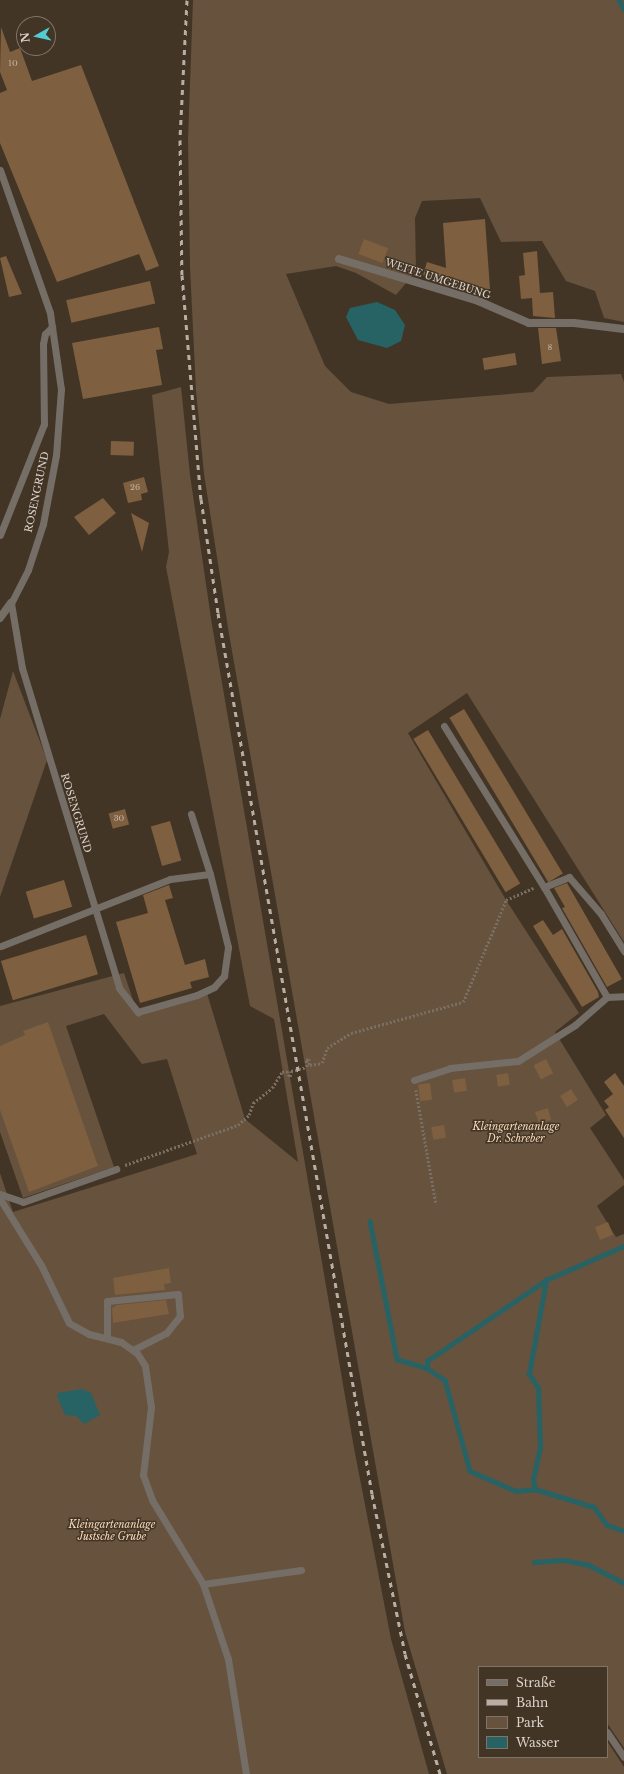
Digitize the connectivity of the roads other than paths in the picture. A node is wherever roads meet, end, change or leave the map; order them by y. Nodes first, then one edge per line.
1 (0, 170) edge
2 (339, 259) dead end
3 (52, 327) junction
4 (624, 329) edge
5 (0, 535) edge
6 (11, 603) junction
7 (0, 618) edge
8 (444, 726) dead end
9 (191, 814) dead end
10 (210, 874) junction
11 (544, 887) junction
12 (94, 907) junction
13 (1, 946) dead end
14 (624, 950) edge
15 (624, 996) edge
16 (607, 997) junction
17 (414, 1080) road end
18 (116, 1169) road end
19 (0, 1194) edge
20 (0, 1199) edge
21 (107, 1337) junction
22 (133, 1350) junction
23 (301, 1570) dead end
24 (203, 1584) junction
25 (608, 1733) edge
26 (624, 1757) edge
27 (246, 1774) edge

1 - 3 lane, ROSENGRUND
2 - 4 street, WEITE UMGEBUNG
3 - 5 lane
3 - 6 lane, ROSENGRUND
6 - 7 street
6 - 12 lane, ROSENGRUND
8 - 11 lane
9 - 10 lane
10 - 12 lane
10 - 12 lane
11 - 14 lane
11 - 16 lane
12 - 13 lane
15 - 16 lane
16 - 17 lane
18 - 19 lane
20 - 21 lane
21 - 22 lane
21 - 22 lane
22 - 24 lane
23 - 24 lane
24 - 27 lane
25 - 26 lane

